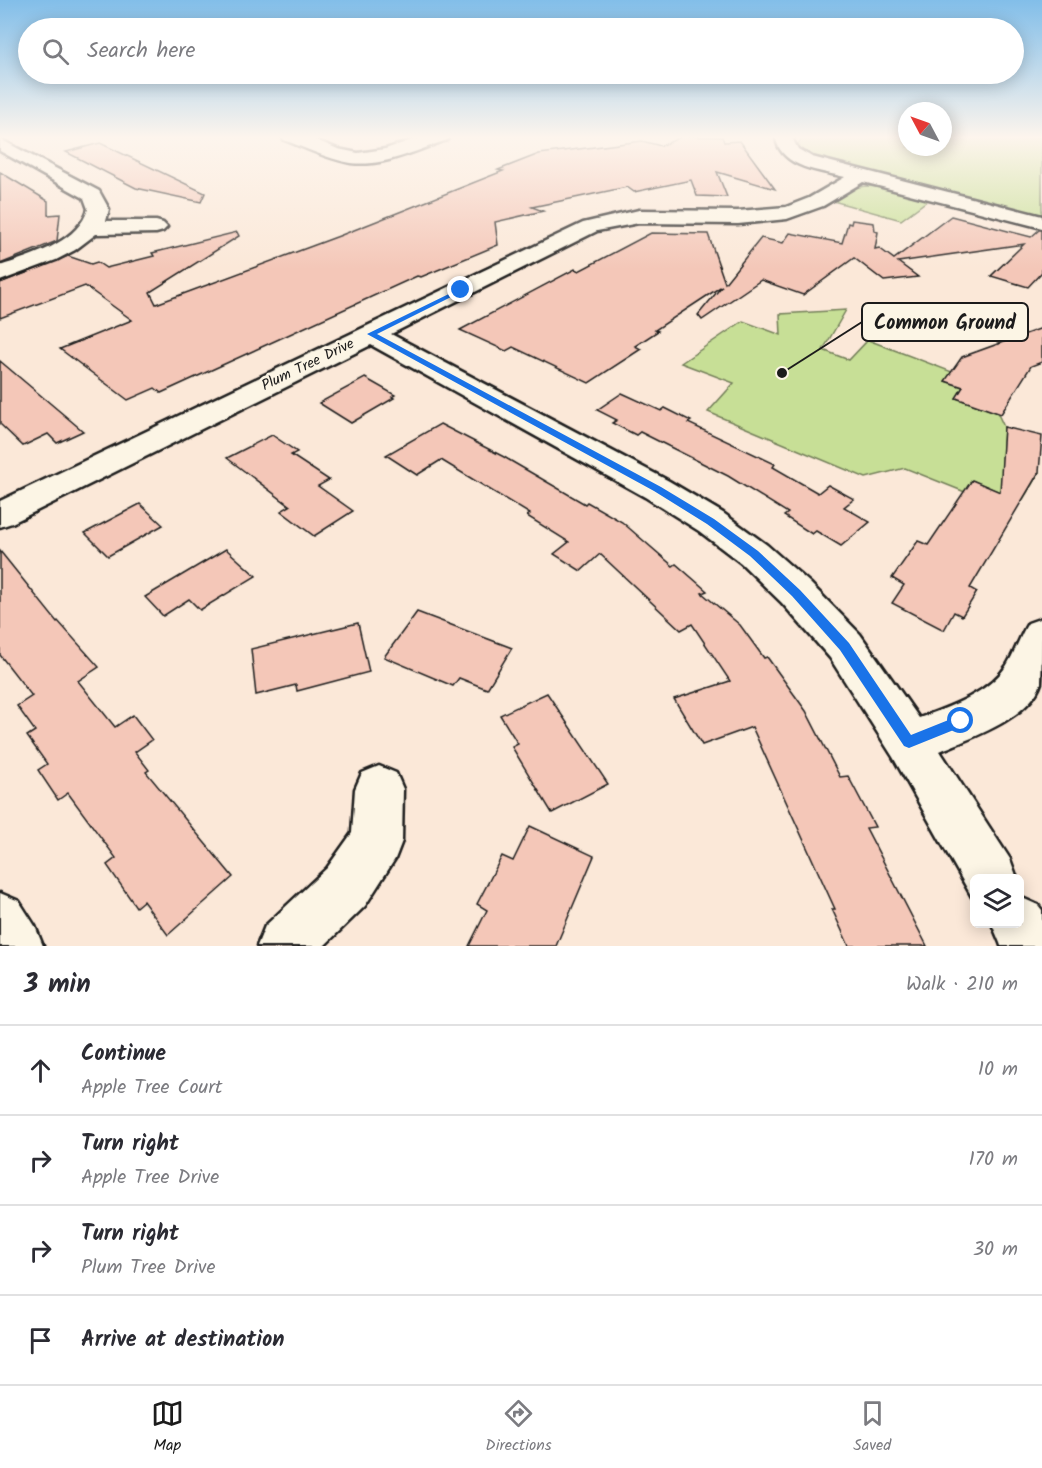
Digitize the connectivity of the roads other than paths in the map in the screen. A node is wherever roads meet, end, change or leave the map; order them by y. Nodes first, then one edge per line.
1 (65, 180) edge
2 (852, 180) edge
3 (881, 180) edge
4 (1042, 222) edge
5 (156, 227) dead end
6 (92, 228) junction
7 (0, 274) edge
8 (371, 334) junction
9 (0, 515) edge
10 (1042, 634) edge
11 (909, 742) junction
12 (379, 789) dead end
13 (988, 874) edge
14 (0, 920) edge
15 (1022, 928) edge
16 (15, 946) edge
17 (285, 946) edge
18 (1034, 946) edge

1 - 6 street
2 - 8 street, Plum Tree Drive
3 - 4 street
5 - 6 street
6 - 7 street
8 - 9 street, Plum Tree Drive
8 - 11 street
10 - 11 street
11 - 13 street
12 - 17 street
14 - 16 street
15 - 18 street

